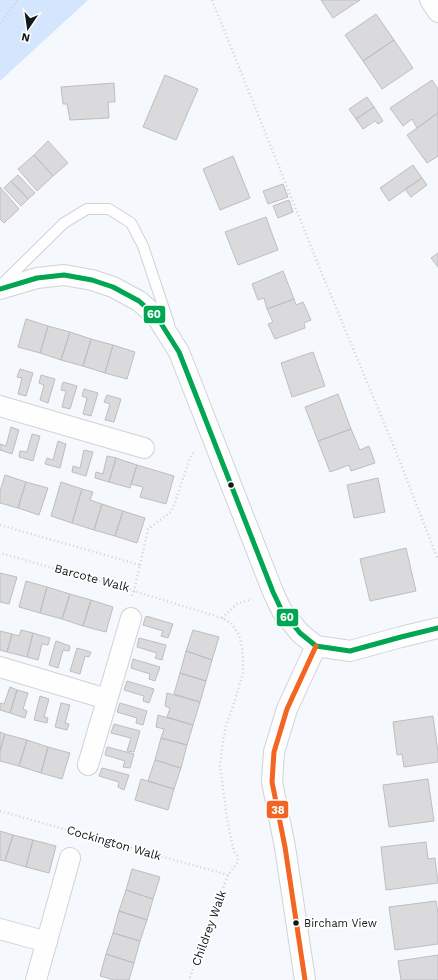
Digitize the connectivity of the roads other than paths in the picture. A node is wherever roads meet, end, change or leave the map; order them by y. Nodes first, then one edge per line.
1 (430, 0) edge
2 (438, 12) edge
3 (0, 286) edge
4 (0, 289) edge
5 (178, 352) junction
6 (0, 406) edge
7 (144, 448) dead end
8 (131, 618) dead end
9 (438, 628) edge
10 (316, 646) junction
11 (0, 667) edge
12 (107, 699) junction
13 (88, 765) dead end
14 (70, 858) dead end
15 (0, 929) edge
16 (47, 942) junction
17 (36, 980) edge
18 (305, 980) edge

1 - 2 street
3 - 5 lane
4 - 5 street
5 - 10 street
6 - 7 street
8 - 12 street
9 - 10 street
10 - 18 street
11 - 12 street
12 - 13 street
14 - 16 street
15 - 16 street
16 - 17 street

